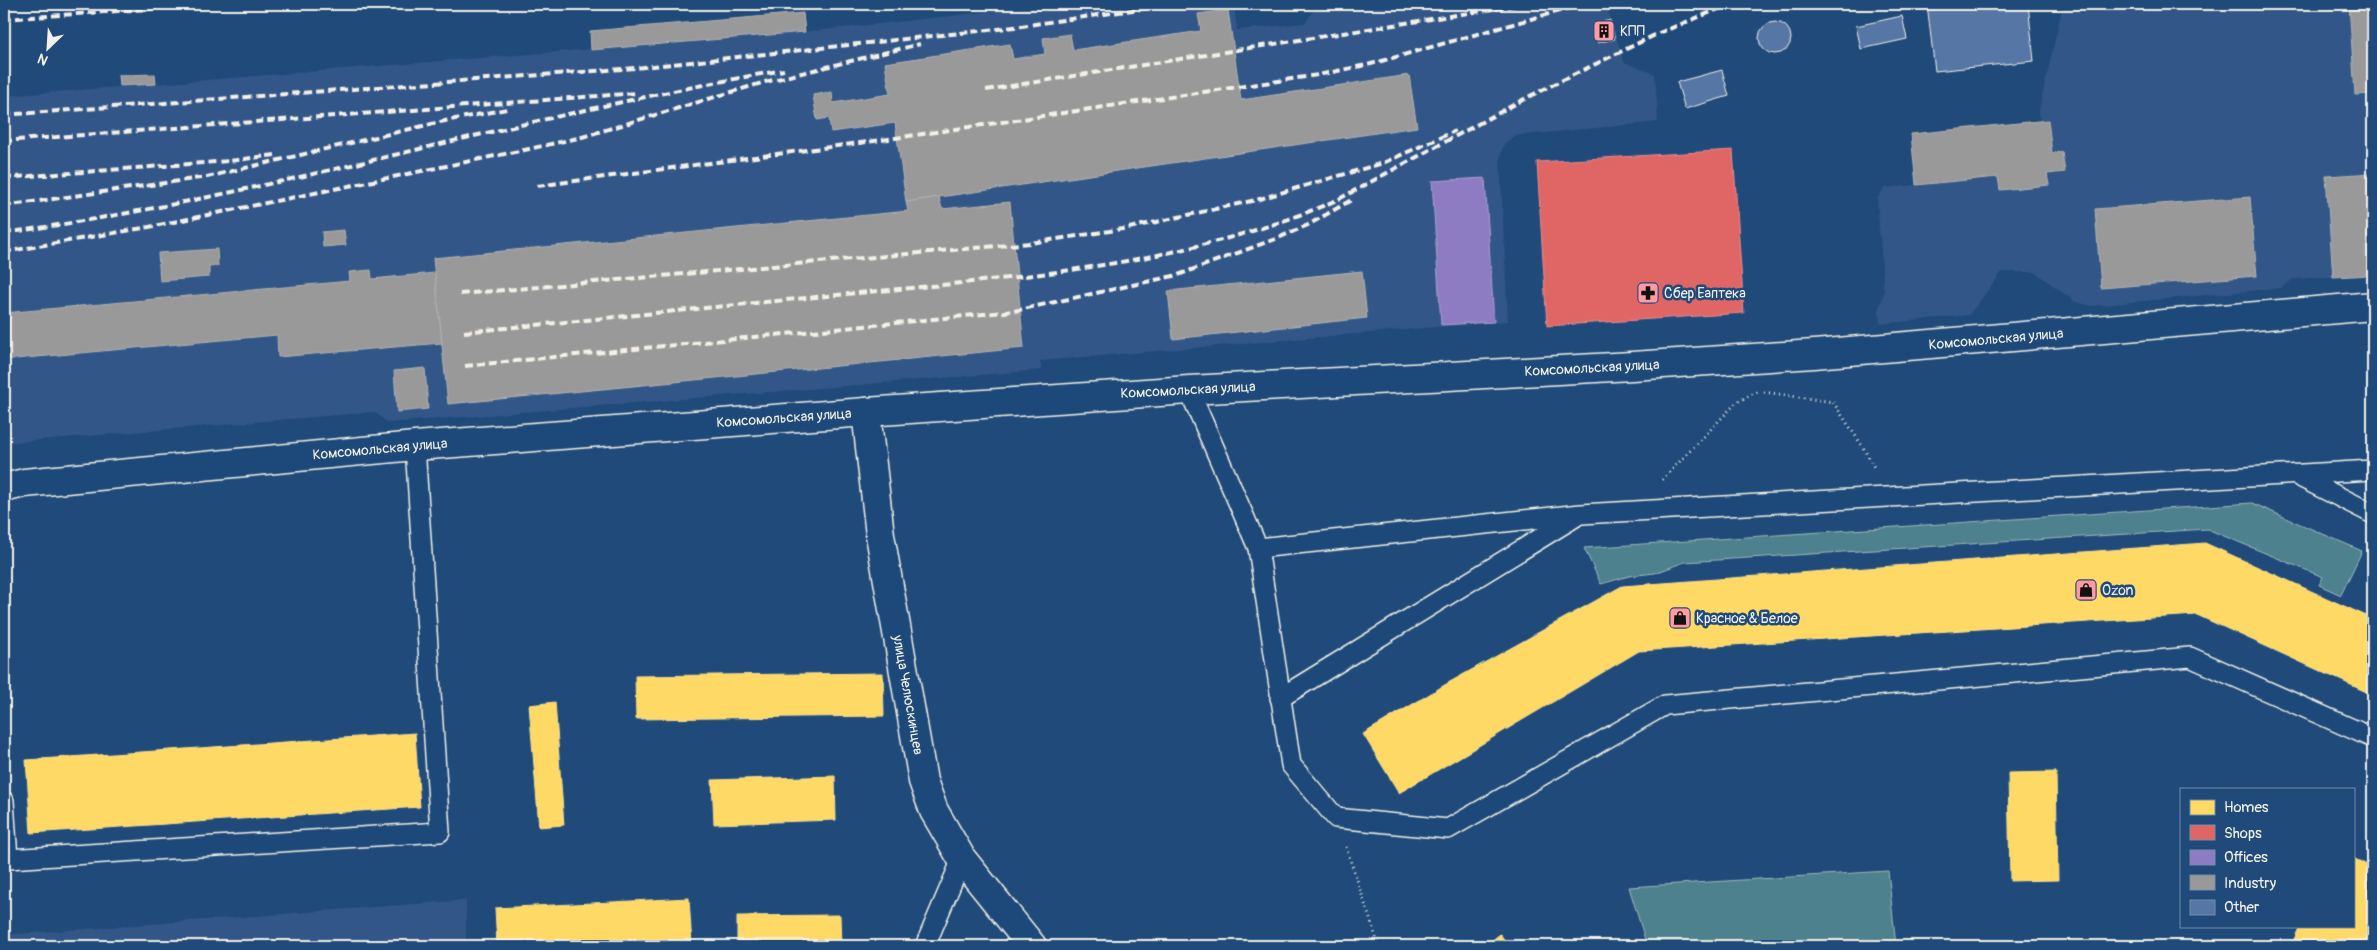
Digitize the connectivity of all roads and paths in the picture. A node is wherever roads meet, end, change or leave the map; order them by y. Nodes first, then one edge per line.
1 (2373, 306) edge
2 (1189, 390) junction
3 (866, 412) junction
4 (415, 446) junction
5 (2373, 470) edge
6 (2295, 474) junction
7 (4, 488) edge
8 (1889, 497) junction
9 (1633, 512) junction
10 (1581, 514) junction
11 (2373, 514) edge
12 (1258, 548) junction
13 (1280, 698) junction
14 (2373, 738) edge
15 (4, 801) edge
16 (1336, 818) junction
17 (962, 859) junction
18 (925, 946) edge
19 (1032, 946) edge
20 (1379, 946) edge

1 - 2 main road, Комсомольская улица
2 - 3 main road, Комсомольская улица
2 - 12 lane
3 - 4 main road, Комсомольская улица
3 - 17 main road, улица Челюскинцев
4 - 7 main road, Комсомольская улица
4 - 15 lane
5 - 6 lane
6 - 8 lane
6 - 11 lane
8 - 9 lane
8 - 9 path
9 - 10 lane
10 - 12 lane
10 - 13 lane
12 - 13 lane
13 - 16 lane
14 - 16 lane
16 - 20 path
17 - 18 lane
17 - 19 main road, улица Челюскинцев

